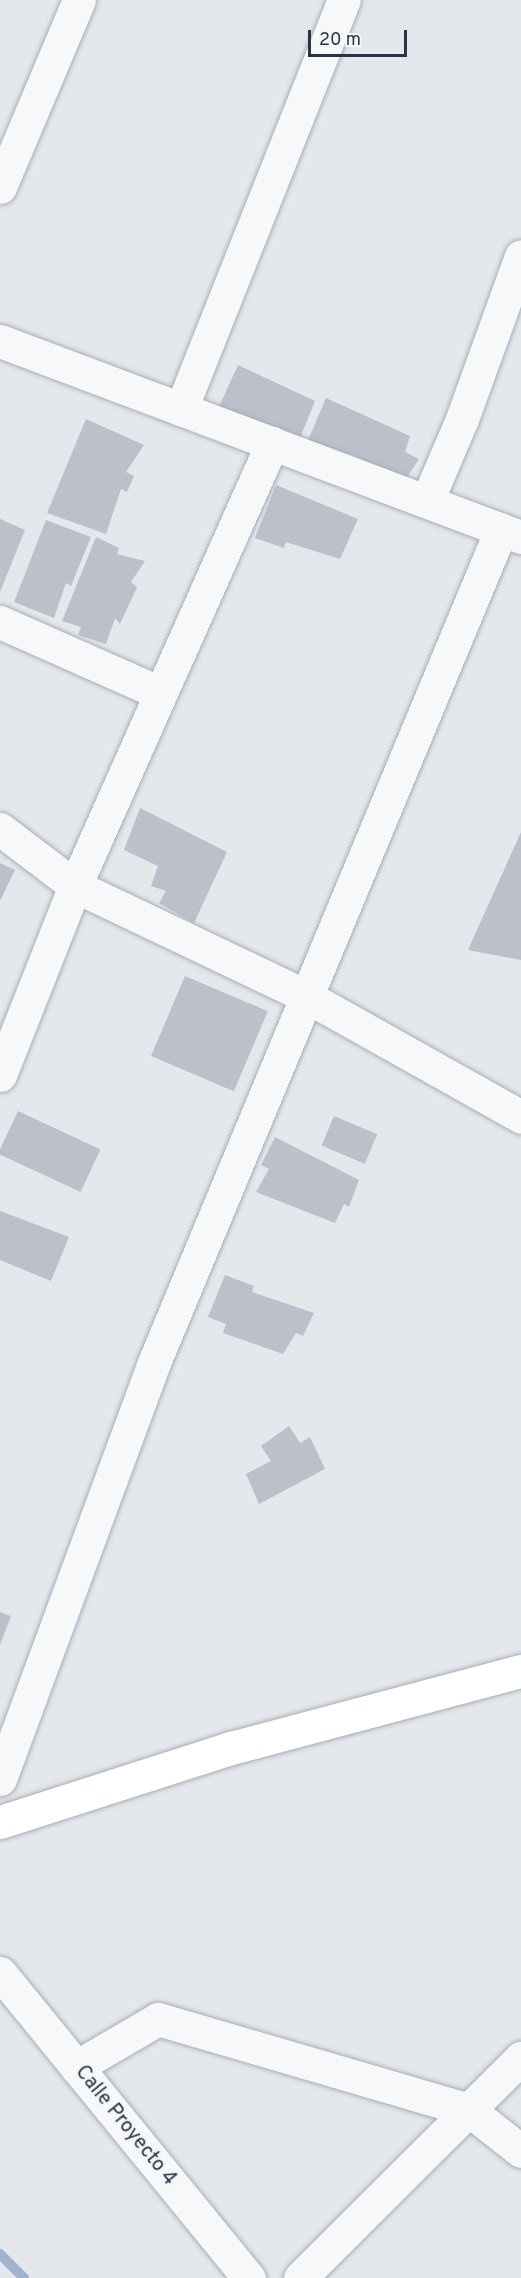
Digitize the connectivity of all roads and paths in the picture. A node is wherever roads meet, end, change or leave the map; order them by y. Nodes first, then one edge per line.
1 (79, 0) edge
2 (344, 0) edge
3 (0, 187) edge
4 (521, 256) edge
5 (0, 341) edge
6 (181, 409) junction
7 (272, 443) junction
8 (427, 501) junction
9 (511, 533) edge
10 (0, 622) edge
11 (160, 693) junction
12 (0, 829) edge
13 (75, 886) junction
14 (304, 995) junction
15 (0, 1075) edge
16 (521, 1117) edge
17 (521, 1671) edge
18 (0, 1779) edge
19 (0, 1822) edge
20 (0, 1973) edge
21 (521, 2058) edge
22 (76, 2067) junction
23 (469, 2110) junction
24 (521, 2151) edge
25 (249, 2278) edge
26 (300, 2278) edge

1 - 3 street
2 - 6 street
4 - 8 street
5 - 6 street
6 - 7 street
7 - 8 street
7 - 11 street
8 - 9 street
9 - 14 street
10 - 11 street
11 - 13 street
12 - 13 street
13 - 14 street
13 - 15 street
14 - 16 street
14 - 18 street
17 - 19 main road
20 - 22 street, Calle Proyecto 4
21 - 23 street
22 - 23 street
22 - 25 street, Calle Proyecto 4
23 - 24 street
23 - 26 street

